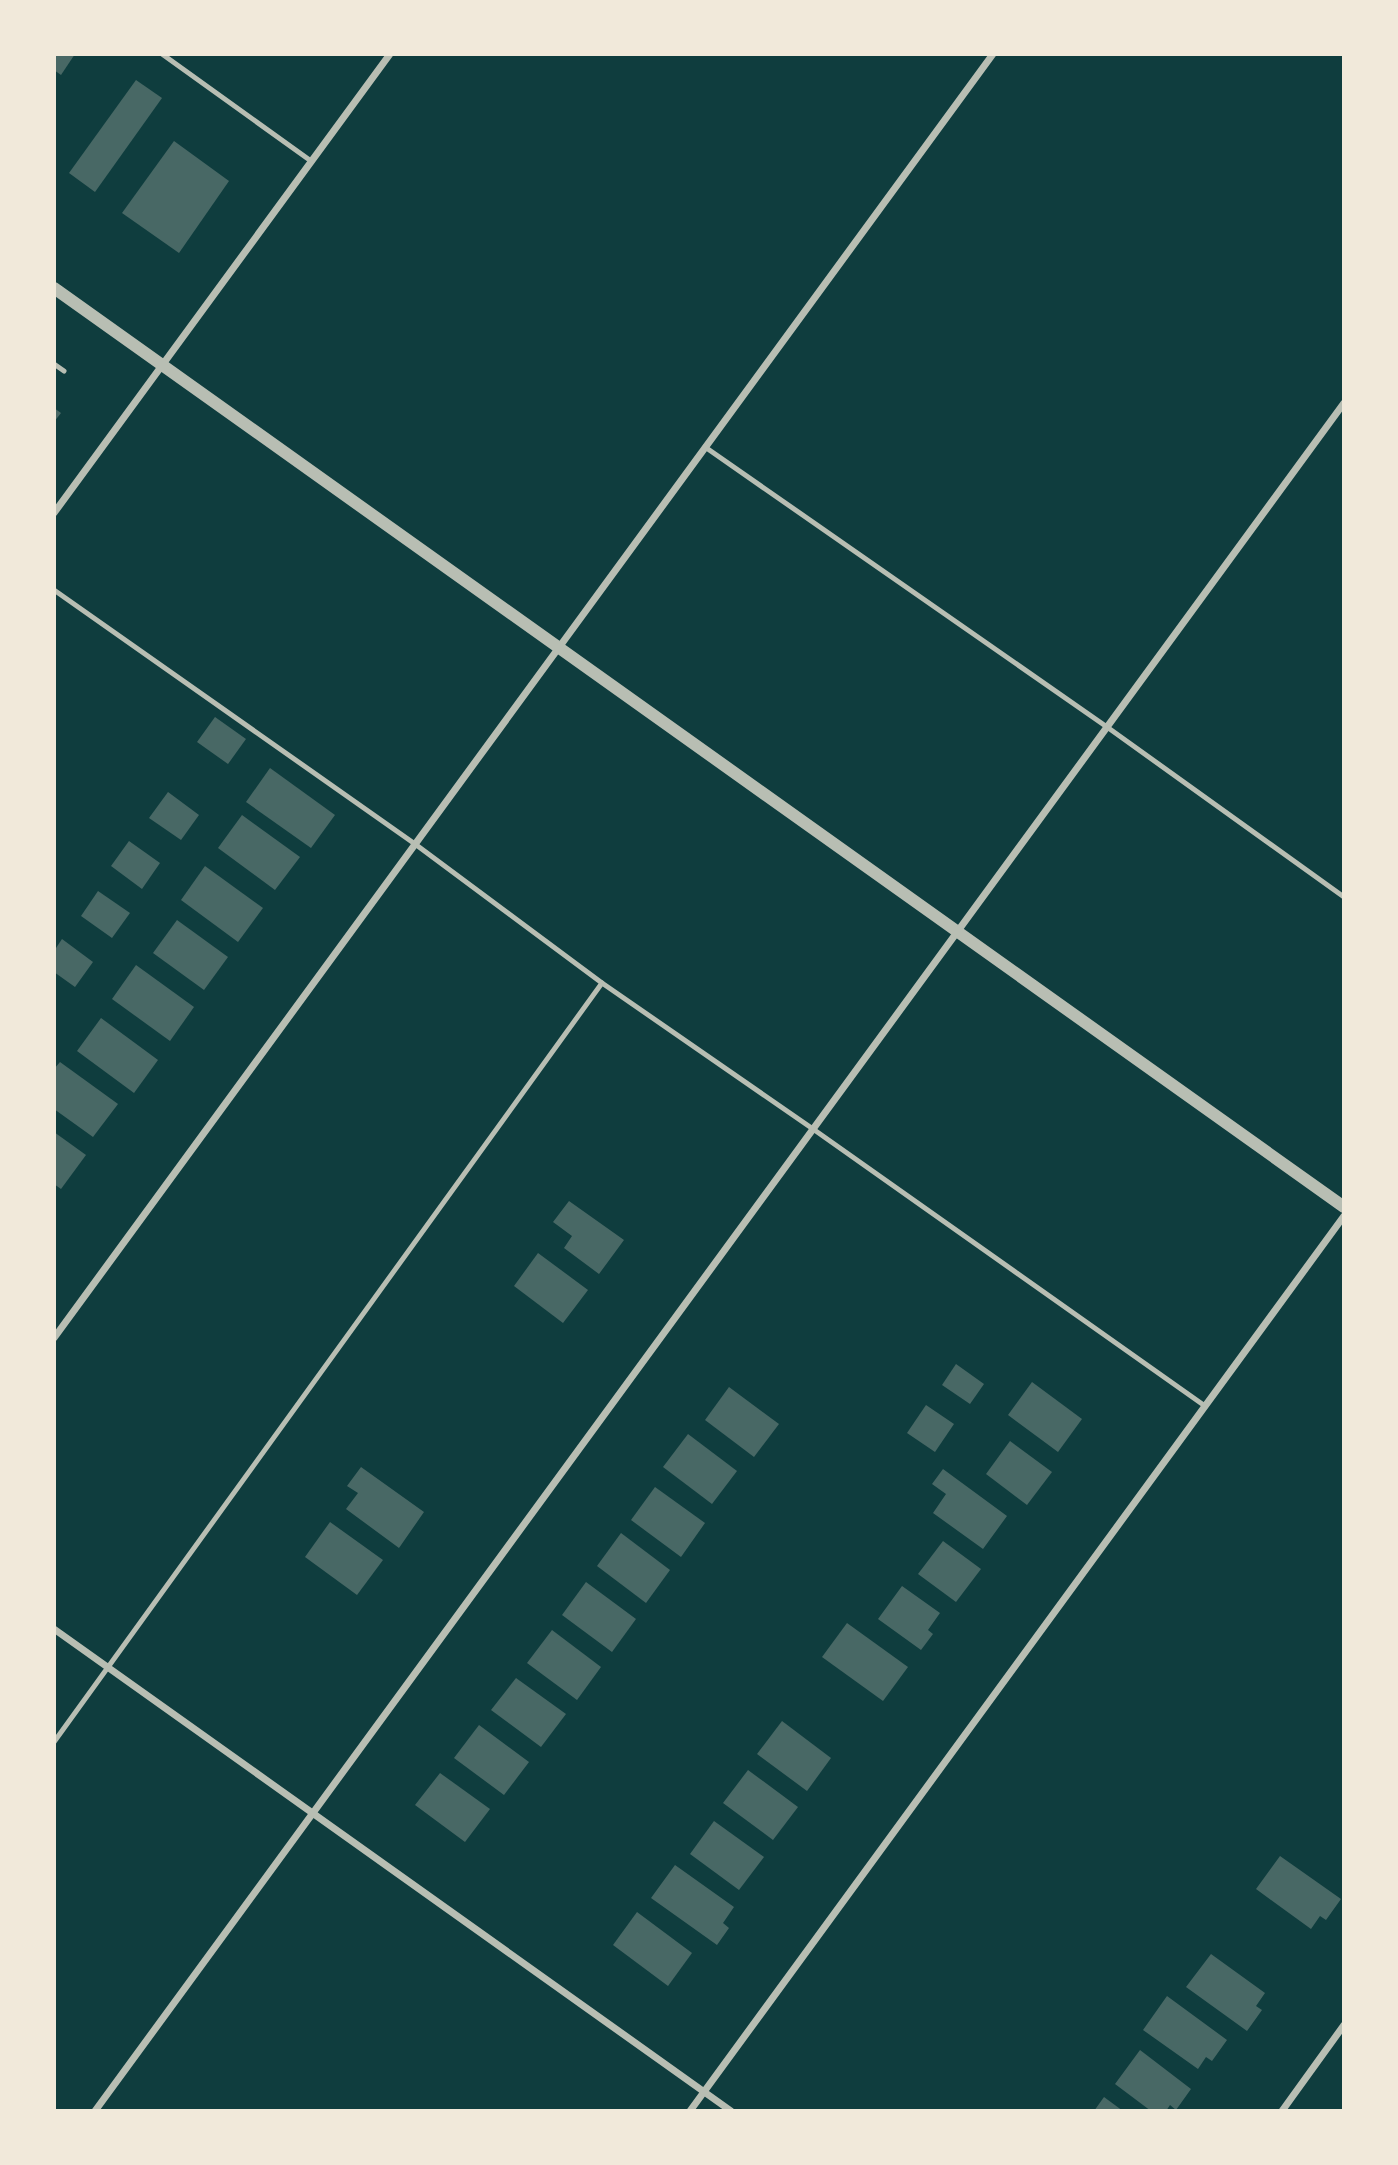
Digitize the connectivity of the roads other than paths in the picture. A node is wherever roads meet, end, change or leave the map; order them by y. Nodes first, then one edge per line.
1 (162, 54) edge
2 (390, 54) edge
3 (993, 54) edge
4 (311, 161) junction
5 (54, 288) edge
6 (54, 364) edge
7 (162, 365) junction
8 (64, 371) dead end
9 (1344, 403) edge
10 (705, 447) junction
11 (54, 513) edge
12 (54, 590) edge
13 (559, 647) junction
14 (1107, 727) junction
15 (415, 844) junction
16 (1344, 897) edge
17 (957, 931) junction
18 (602, 982) junction
19 (813, 1129) junction
20 (1344, 1207) edge
21 (1344, 1216) edge
22 (54, 1338) edge
23 (1205, 1406) junction
24 (54, 1629) edge
25 (109, 1667) junction
26 (54, 1742) edge
27 (313, 1813) junction
28 (1344, 2025) edge
29 (704, 2092) junction
30 (95, 2111) edge
31 (690, 2111) edge
32 (731, 2111) edge
33 (1282, 2111) edge

1 - 4 lane
2 - 4 street
3 - 10 street
4 - 7 street
5 - 7 street
6 - 8 lane
7 - 11 street
7 - 13 street
9 - 14 street
10 - 13 street
10 - 14 lane
12 - 15 lane
13 - 15 street
13 - 17 street
14 - 16 lane
14 - 17 street
15 - 18 lane
15 - 22 street
17 - 19 street
17 - 20 street
18 - 19 lane
18 - 25 lane
19 - 23 lane
19 - 27 street
21 - 23 street
23 - 29 street
24 - 25 street
25 - 26 lane
25 - 27 street
27 - 29 street
27 - 30 street
28 - 33 street
29 - 31 street
29 - 32 street

